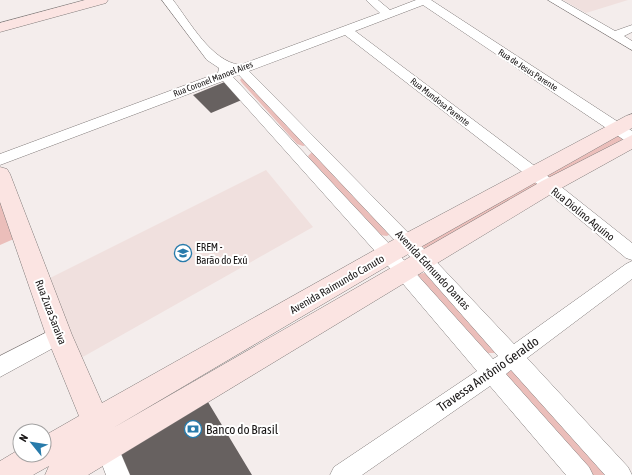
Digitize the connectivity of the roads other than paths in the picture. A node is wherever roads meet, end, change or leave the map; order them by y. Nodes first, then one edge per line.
1 (101, 0) edge
2 (167, 0) edge
3 (371, 0) edge
4 (425, 0) edge
5 (553, 0) edge
6 (388, 14) junction
7 (0, 28) edge
8 (632, 28) edge
9 (345, 29) junction
10 (615, 36) junction
11 (632, 46) edge
12 (230, 70) junction
13 (628, 132) edge
14 (314, 145) junction
15 (295, 153) junction
16 (0, 160) edge
17 (0, 174) edge
18 (542, 180) junction
19 (407, 252) junction
20 (632, 253) edge
21 (632, 269) edge
22 (404, 273) junction
23 (267, 324) junction
24 (59, 335) junction
25 (279, 346) junction
26 (513, 357) junction
27 (0, 367) edge
28 (491, 373) junction
29 (96, 422) junction
30 (52, 447) edge
31 (107, 448) junction
32 (25, 463) edge
33 (4, 475) edge
34 (60, 475) edge
35 (118, 475) edge
36 (342, 475) edge
37 (581, 475) edge
38 (620, 475) edge

1 - 7 street
2 - 12 street
3 - 6 street
4 - 6 street, Rua Coronel Manoel Aires
4 - 13 street, Rua de Jesus Parente
5 - 10 street
6 - 9 street, Rua Coronel Manoel Aires
8 - 10 street
9 - 12 street, Rua Coronel Manoel Aires
9 - 18 street, Rua Mundosa Parente
10 - 11 street
12 - 14 street, Avenida Edmundo Dantas
12 - 15 street, Avenida Edmundo Dantas
12 - 16 street, Rua Coronel Manoel Aires
13 - 18 street, Avenida Raimundo Canuto
14 - 15 street
14 - 19 street, Avenida Edmundo Dantas
15 - 19 street, Avenida Edmundo Dantas
17 - 24 street, Rua Zuza Saraíva
18 - 19 street, Avenida Raimundo Canuto
18 - 20 street, Rua Diolino Aquino
19 - 22 street, Avenida Raimundo Canuto
19 - 23 street, Avenida Raimundo Canuto
19 - 26 street, Avenida Edmundo Dantas
21 - 26 street, Travessa Antônio Geraldo
22 - 25 street, Avenida Raimundo Canuto
22 - 28 street
23 - 25 street
23 - 29 street, Avenida Raimundo Canuto
24 - 27 street
24 - 29 street, Rua Zuza Saraíva
25 - 31 street, Avenida Raimundo Canuto
26 - 28 street, Travessa Antônio Geraldo
26 - 38 street, Avenida Edmundo Dantas
28 - 36 street, Travessa Antônio Geraldo
28 - 37 street
29 - 30 street, Avenida Raimundo Canuto
29 - 31 street, Rua Zuza Saraíva
31 - 34 street, Avenida Raimundo Canuto
31 - 35 street
32 - 33 street

